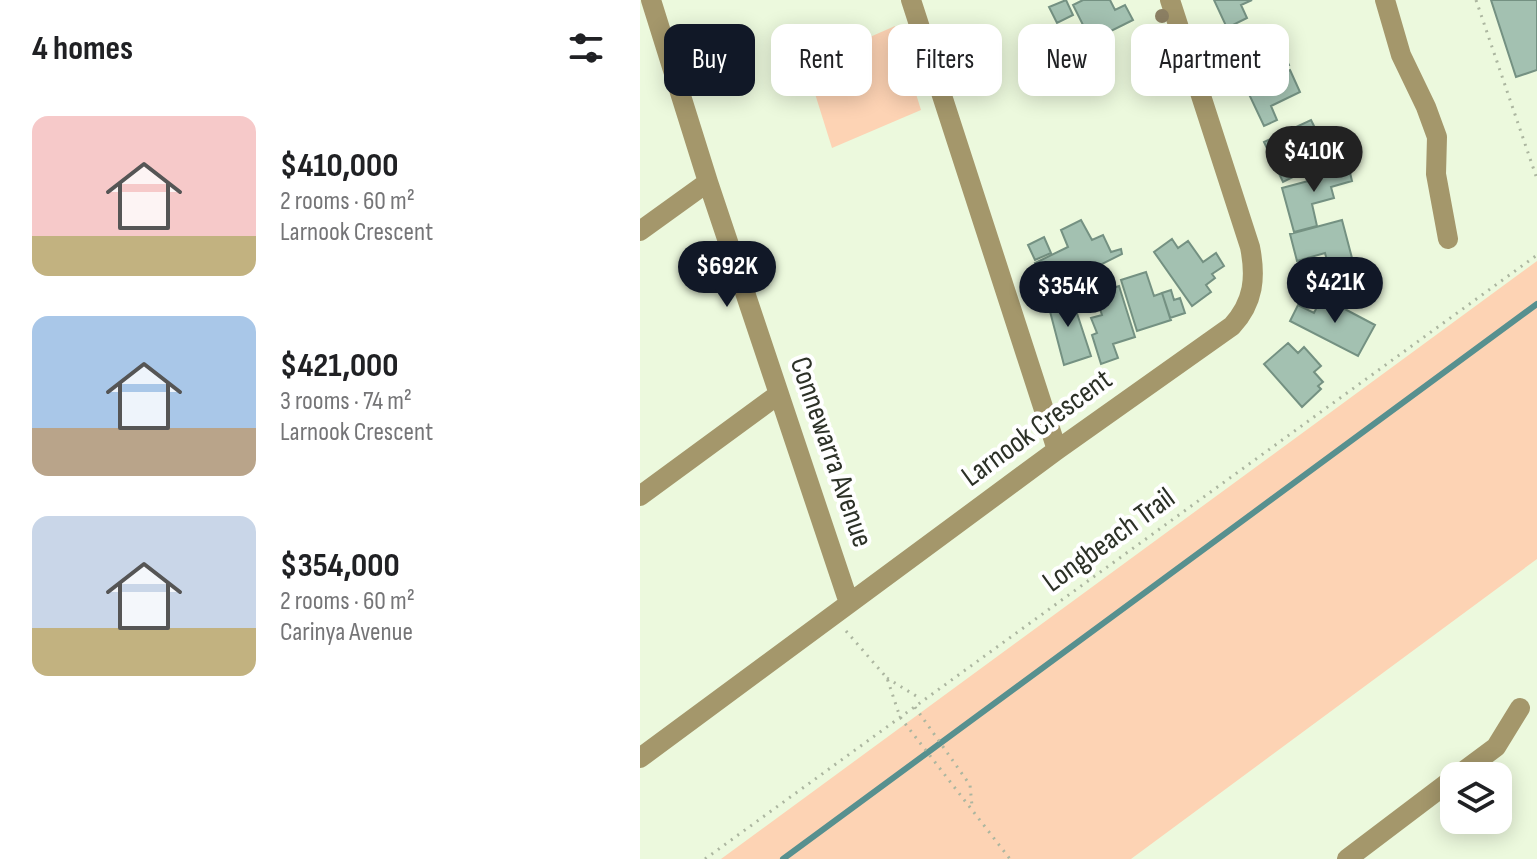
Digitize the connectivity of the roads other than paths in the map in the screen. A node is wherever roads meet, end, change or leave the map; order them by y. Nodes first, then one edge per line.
1 (651, 0) edge
2 (911, 0) edge
3 (1170, 0) edge
4 (1385, 0) edge
5 (708, 182) junction
6 (640, 231) edge
7 (1448, 239) dead end
8 (779, 394) junction
9 (1057, 450) junction
10 (640, 496) edge
11 (849, 603) junction
12 (1520, 708) dead end
13 (640, 758) edge
14 (1476, 762) edge
15 (1440, 789) edge
16 (1347, 859) edge

1 - 5 street, Connewarra Avenue
2 - 9 street
3 - 9 street, Larnook Crescent
4 - 7 street
5 - 6 street
5 - 8 street, Connewarra Avenue
8 - 10 street
8 - 11 street, Connewarra Avenue
9 - 11 street, Larnook Crescent
11 - 13 street, Larnook Crescent
12 - 14 street
15 - 16 street

